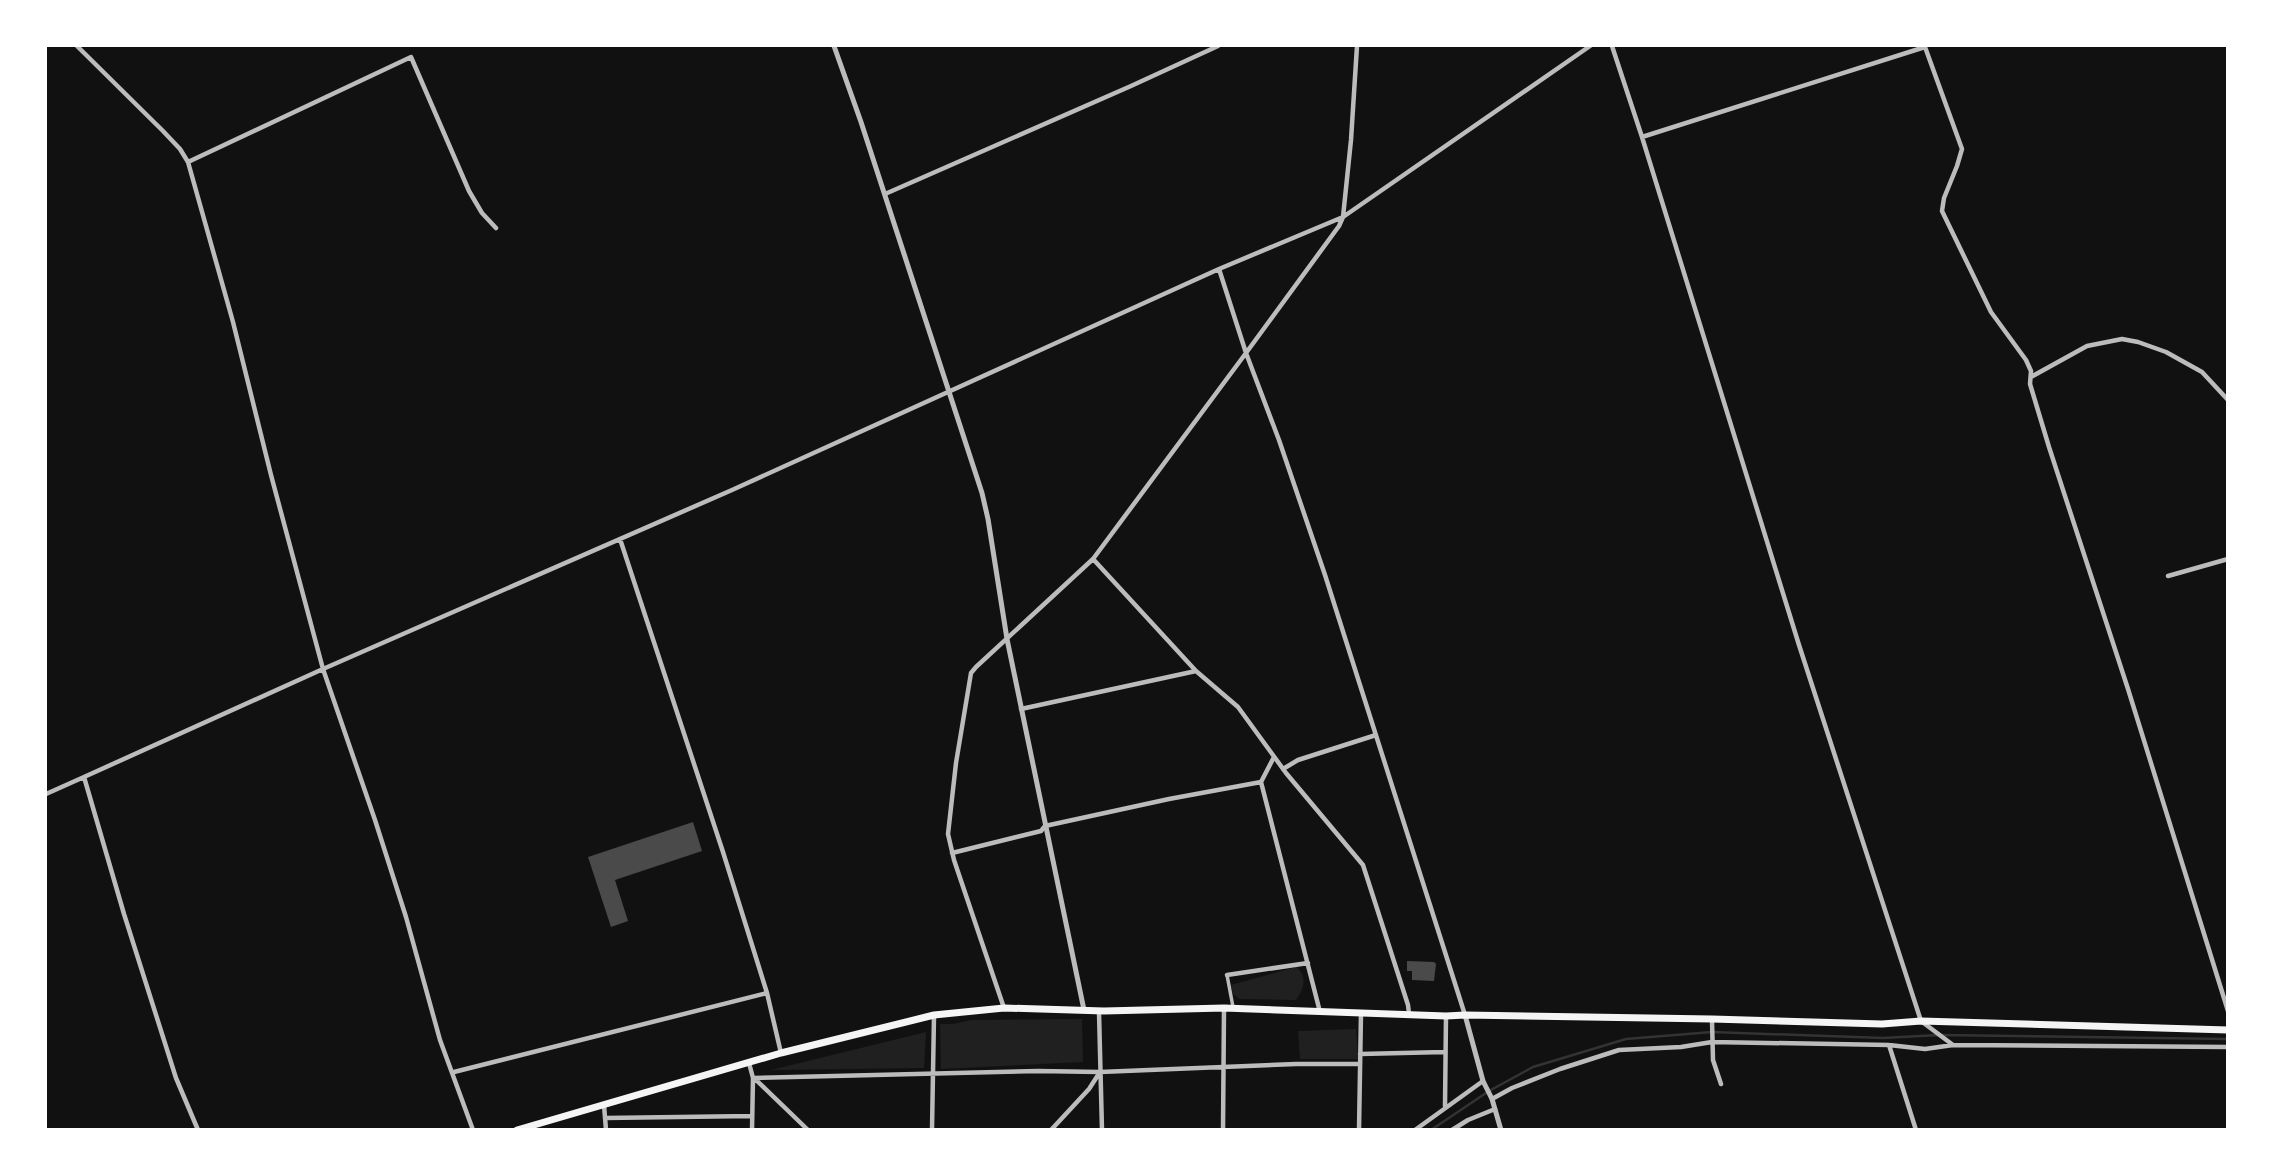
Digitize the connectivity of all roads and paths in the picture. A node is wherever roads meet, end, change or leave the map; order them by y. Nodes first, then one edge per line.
1 (77, 46) edge
2 (834, 46) edge
3 (1218, 46) edge
4 (1357, 46) edge
5 (1590, 46) edge
6 (1612, 46) edge
7 (1925, 46) edge
8 (1642, 136) junction
9 (188, 162) junction
10 (885, 194) junction
11 (1343, 217) junction
12 (496, 228) dead end
13 (1219, 269) junction
14 (1246, 353) junction
15 (2031, 377) junction
16 (950, 391) junction
17 (2228, 401) edge
18 (620, 539) junction
19 (1093, 559) junction
20 (2228, 559) edge
21 (2168, 576) dead end
22 (1007, 639) junction
23 (323, 669) junction
24 (1196, 671) junction
25 (1021, 709) junction
26 (1376, 735) junction
27 (1274, 757) junction
28 (1283, 769) junction
29 (84, 776) junction
30 (1261, 782) junction
31 (46, 794) edge
32 (1045, 826) junction
33 (952, 853) junction
34 (1308, 963) junction
35 (1227, 975) joint
36 (767, 993) junction
37 (1004, 1008) junction
38 (1224, 1008) junction
39 (1233, 1008) junction
40 (1084, 1010) junction
41 (1099, 1011) junction
42 (2228, 1011) edge
43 (1320, 1013) junction
44 (1361, 1013) junction
45 (1409, 1014) junction
46 (934, 1015) junction
47 (1465, 1015) junction
48 (1446, 1016) junction
49 (1712, 1019) junction
50 (1921, 1021) junction
51 (2228, 1030) edge
52 (1712, 1042) junction
53 (1889, 1045) junction
54 (1953, 1045) junction
55 (2228, 1047) edge
56 (1445, 1052) junction
57 (781, 1053) junction
58 (1360, 1054) junction
59 (749, 1063) junction
60 (1360, 1064) junction
61 (1224, 1068) junction
62 (454, 1072) junction
63 (1100, 1072) junction
64 (932, 1074) junction
65 (754, 1077) junction
66 (1483, 1080) junction
67 (1721, 1084) dead end
68 (1492, 1099) junction
69 (604, 1105) junction
70 (1445, 1106) junction
71 (1495, 1109) junction
72 (752, 1116) junction
73 (606, 1118) junction
74 (198, 1129) edge
75 (473, 1129) edge
76 (517, 1129) edge
77 (606, 1129) edge
78 (752, 1129) edge
79 (808, 1129) edge
80 (932, 1129) edge
81 (1051, 1129) edge
82 (1102, 1129) edge
83 (1223, 1129) edge
84 (1359, 1129) edge
85 (1415, 1129) edge
86 (1452, 1129) edge
87 (1501, 1129) edge
88 (1916, 1129) edge

1 - 9 street
2 - 10 street
3 - 10 street
4 - 11 street
5 - 11 street
6 - 8 street
7 - 8 street
7 - 15 street
8 - 50 street
9 - 12 street
9 - 23 street
10 - 16 street
11 - 13 street
11 - 14 street
13 - 14 street
13 - 16 street
14 - 19 street
14 - 26 street
15 - 17 street
15 - 42 street
16 - 18 street
16 - 22 street
18 - 23 street
18 - 36 street
19 - 22 street
19 - 24 street
20 - 21 street
22 - 25 street
22 - 33 street
23 - 29 street
23 - 62 street
24 - 25 street
24 - 27 street
25 - 32 street
26 - 28 street
26 - 47 street
27 - 28 street
27 - 30 street
28 - 45 street
29 - 31 street
29 - 74 street
30 - 32 street
30 - 34 street
32 - 33 street
32 - 40 street
33 - 37 street
34 - 35 street
34 - 43 street
35 - 39 street
36 - 57 street
36 - 62 street
37 - 40 main road
37 - 46 main road
38 - 39 main road
38 - 41 main road
38 - 61 street
39 - 43 main road
40 - 41 main road
41 - 63 street
43 - 44 main road
44 - 45 main road
44 - 58 street
45 - 48 main road
46 - 57 main road
46 - 64 street
47 - 48 main road
47 - 49 main road
47 - 66 street
48 - 56 street
49 - 50 main road
49 - 52 street
50 - 51 main road
50 - 54 street
52 - 53 street
52 - 67 street
52 - 68 street
53 - 54 street
53 - 88 street
54 - 55 street
56 - 58 street
56 - 70 street
57 - 59 main road
58 - 60 street
59 - 65 street
59 - 69 main road
60 - 61 street
60 - 84 street
61 - 63 street
61 - 83 street
62 - 75 street
63 - 64 street
63 - 81 street
63 - 82 street
64 - 65 street
64 - 80 street
65 - 72 street
65 - 79 street
66 - 68 street
66 - 70 street
68 - 71 street
69 - 73 street
69 - 76 main road
70 - 85 street
71 - 86 street
71 - 87 street
72 - 73 street
72 - 78 street
73 - 77 street

